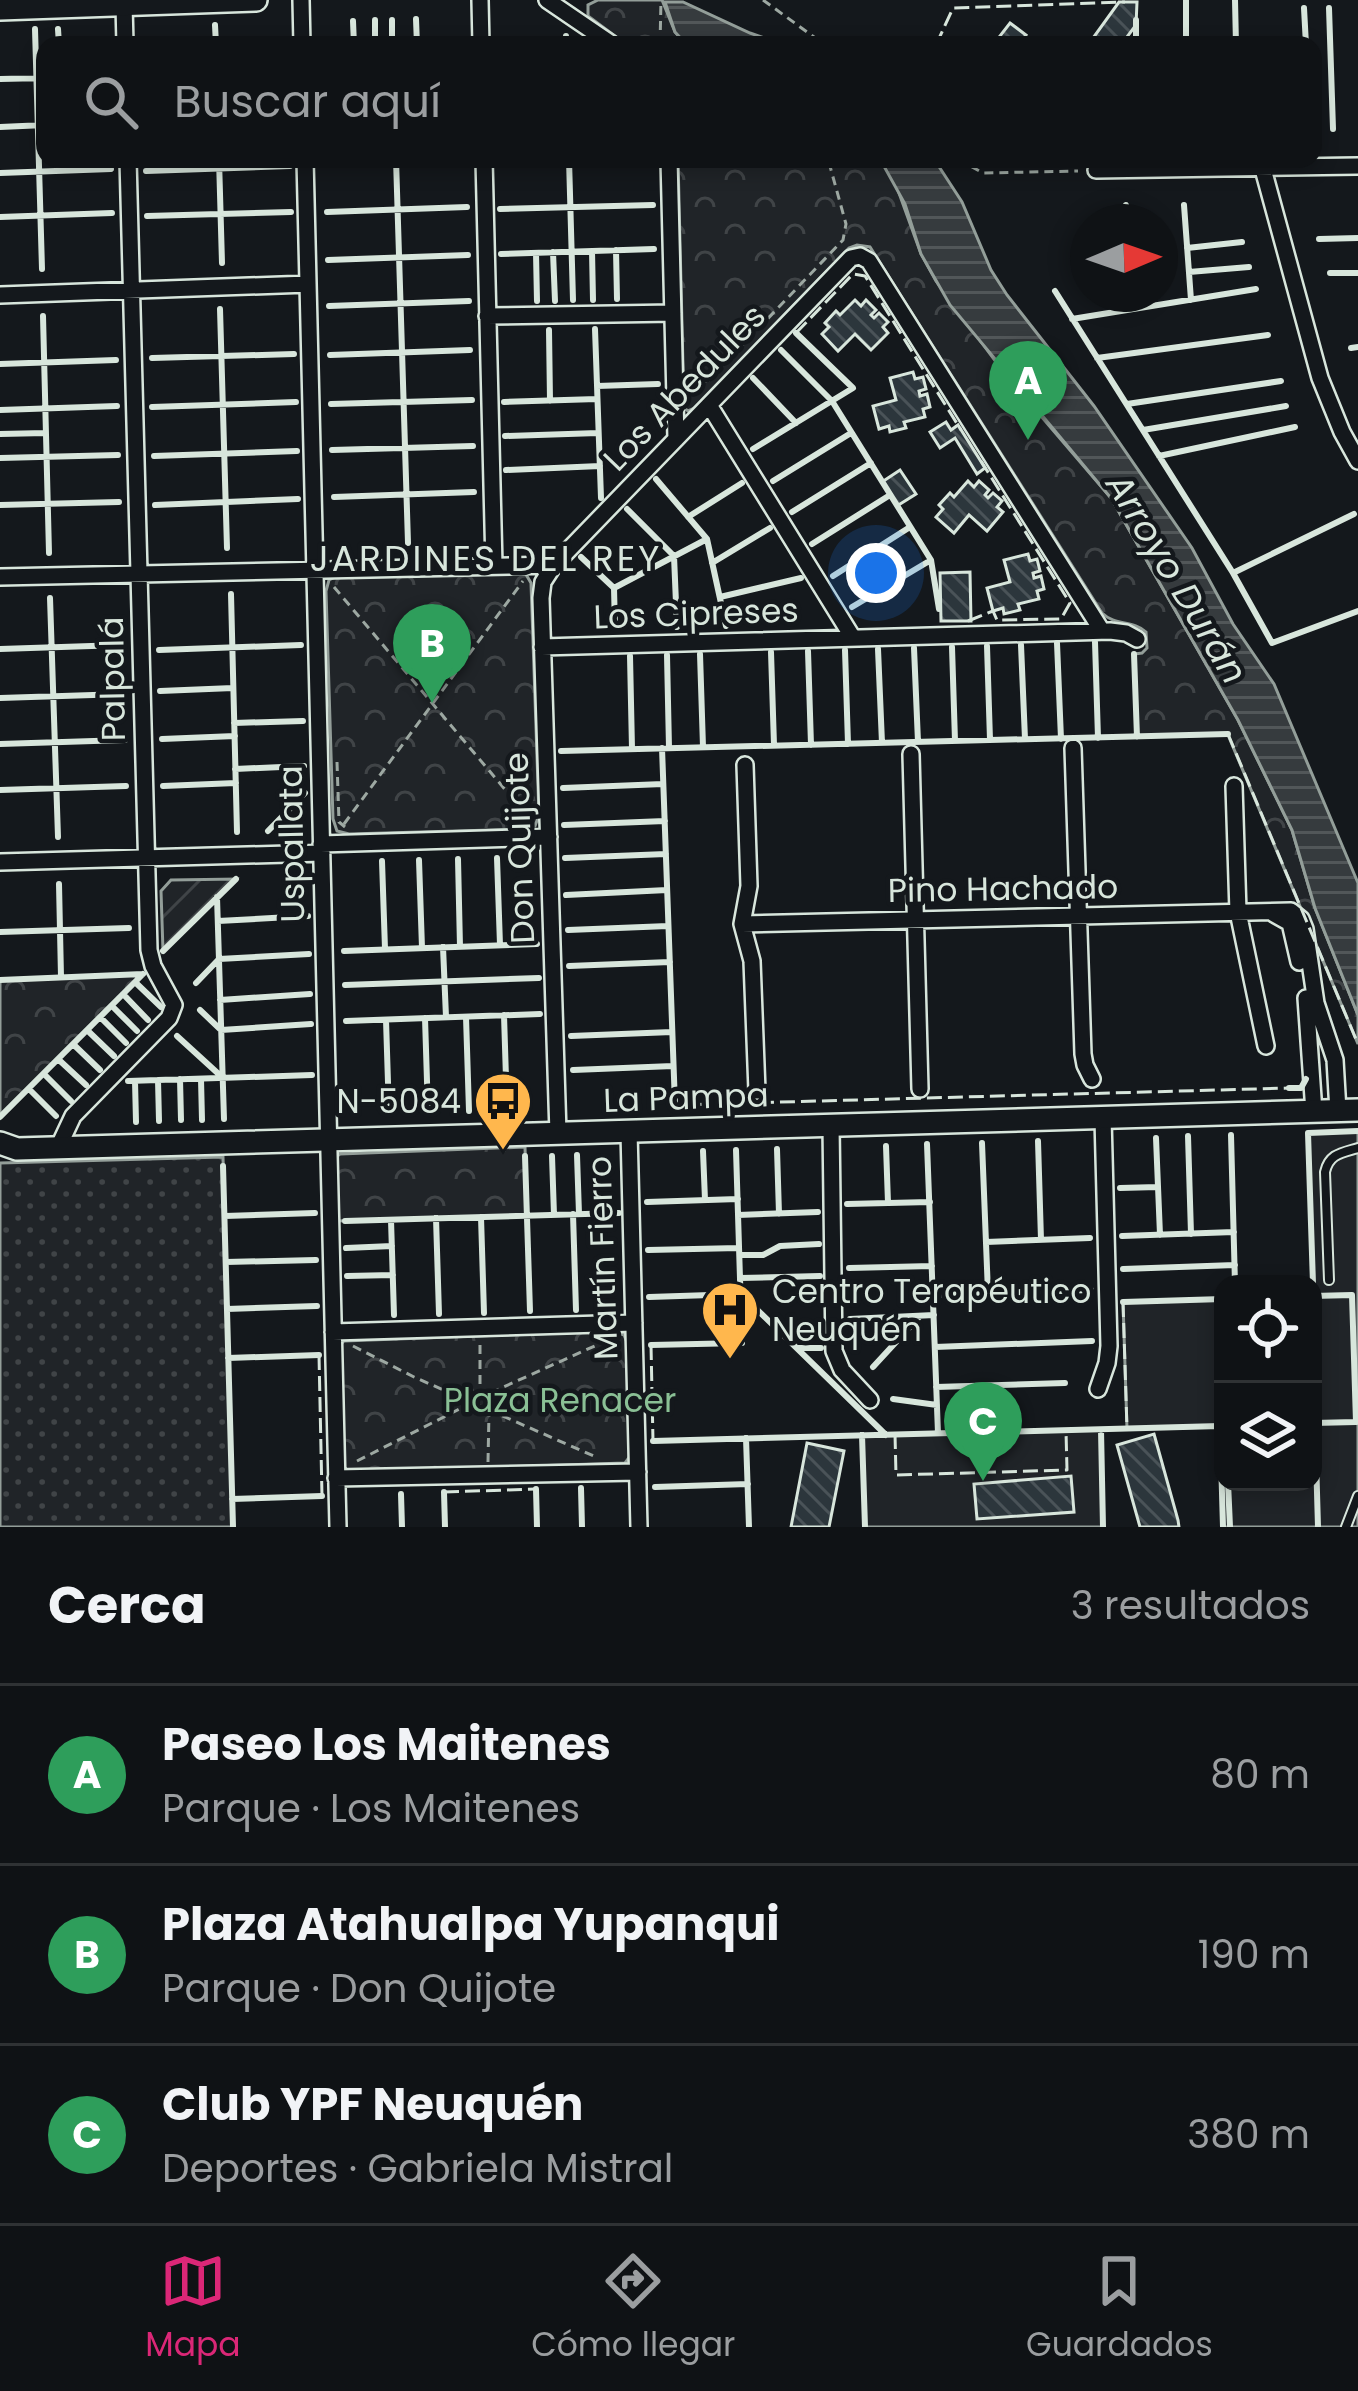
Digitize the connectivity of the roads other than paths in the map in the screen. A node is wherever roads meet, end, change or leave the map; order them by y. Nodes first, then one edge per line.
1 (256, 0) edge
2 (301, 0) edge
3 (480, 0) edge
4 (547, 0) edge
5 (130, 3) edge
6 (0, 9) edge
7 (126, 36) edge
8 (302, 36) edge
9 (481, 36) edge
10 (600, 36) edge
11 (1358, 166) edge
12 (1322, 167) edge
13 (128, 168) edge
14 (305, 168) edge
15 (484, 168) edge
16 (669, 168) edge
17 (1295, 168) edge
18 (1263, 169) junction
19 (1096, 170) road end
20 (308, 284) junction
21 (132, 290) junction
22 (0, 295) edge
23 (673, 314) junction
24 (488, 316) junction
25 (709, 405) junction
26 (676, 439) junction
27 (1358, 461) edge
28 (554, 565) junction
29 (494, 566) junction
30 (315, 570) junction
31 (139, 574) junction
32 (0, 577) edge
33 (1102, 631) junction
34 (854, 638) junction
35 (1137, 640) dead end
36 (542, 647) junction
37 (1073, 748) dead end
38 (911, 754) dead end
39 (745, 765) dead end
40 (1234, 786) dead end
41 (548, 837) junction
42 (321, 849) junction
43 (146, 858) junction
44 (0, 862) edge
45 (1238, 912) junction
46 (1265, 912) junction
47 (1078, 916) junction
48 (916, 920) junction
49 (742, 924) junction
50 (1266, 1046) dead end
51 (1092, 1079) dead end
52 (920, 1089) dead end
53 (757, 1091) dead end
54 (1348, 1111) edge
55 (1314, 1112) junction
56 (1103, 1118) junction
57 (831, 1126) junction
58 (628, 1132) junction
59 (558, 1133) junction
60 (328, 1140) junction
61 (58, 1148) junction
62 (1358, 1148) edge
63 (6, 1150) edge
64 (1329, 1280) dead end
65 (634, 1322) junction
66 (333, 1332) junction
67 (1098, 1388) dead end
68 (870, 1400) dead end
69 (638, 1472) junction
70 (336, 1478) junction
71 (1358, 1496) edge
72 (338, 1527) edge
73 (640, 1527) edge
74 (1346, 1527) edge

1 - 5 street
2 - 8 street
3 - 9 street
4 - 10 street
5 - 6 street
5 - 7 street
11 - 12 street
13 - 21 street, Palpalá
14 - 20 street, Uspallata
15 - 24 street
16 - 23 street
17 - 18 street
18 - 19 street
18 - 27 street
20 - 21 street
20 - 30 street, Uspallata
21 - 22 street
21 - 31 street, Palpalá
23 - 24 street
23 - 26 street
24 - 29 street
25 - 26 street, Los Abedules
25 - 33 street, Los Abedules
25 - 34 street
26 - 28 street, Los Abedules
28 - 29 street
28 - 36 street, Don Quijote
29 - 30 street
30 - 31 street
30 - 42 street, Uspallata
31 - 32 street
31 - 43 street, Palpalá
33 - 34 street, Los Cipreses
33 - 35 street, Los Cipreses
34 - 36 street, Los Cipreses
36 - 41 street, Don Quijote
37 - 47 street
38 - 48 street
39 - 49 street
40 - 45 street
41 - 42 street
41 - 59 street, Don Quijote
42 - 43 street
42 - 60 street, Uspallata
43 - 44 street
43 - 61 street, Palpalá
45 - 46 street, Pino Hachado
45 - 47 street, Pino Hachado
45 - 50 street
46 - 54 street
46 - 55 street
47 - 48 street, Pino Hachado
47 - 51 street
48 - 49 street, Pino Hachado
48 - 52 street
49 - 53 street
54 - 55 street, La Pampa
55 - 56 street, La Pampa
56 - 57 street, La Pampa
56 - 67 street
57 - 58 street, La Pampa
57 - 68 street
58 - 59 street, La Pampa
58 - 65 street, Martín Fierro
59 - 60 street, La Pampa
60 - 61 street, La Pampa
60 - 66 street, Uspallata
61 - 63 street, La Pampa
62 - 64 lane
65 - 66 street
65 - 69 street, Martín Fierro
66 - 70 street, Uspallata
69 - 70 street
69 - 73 street, Martín Fierro
70 - 72 street, Uspallata
71 - 74 lane

